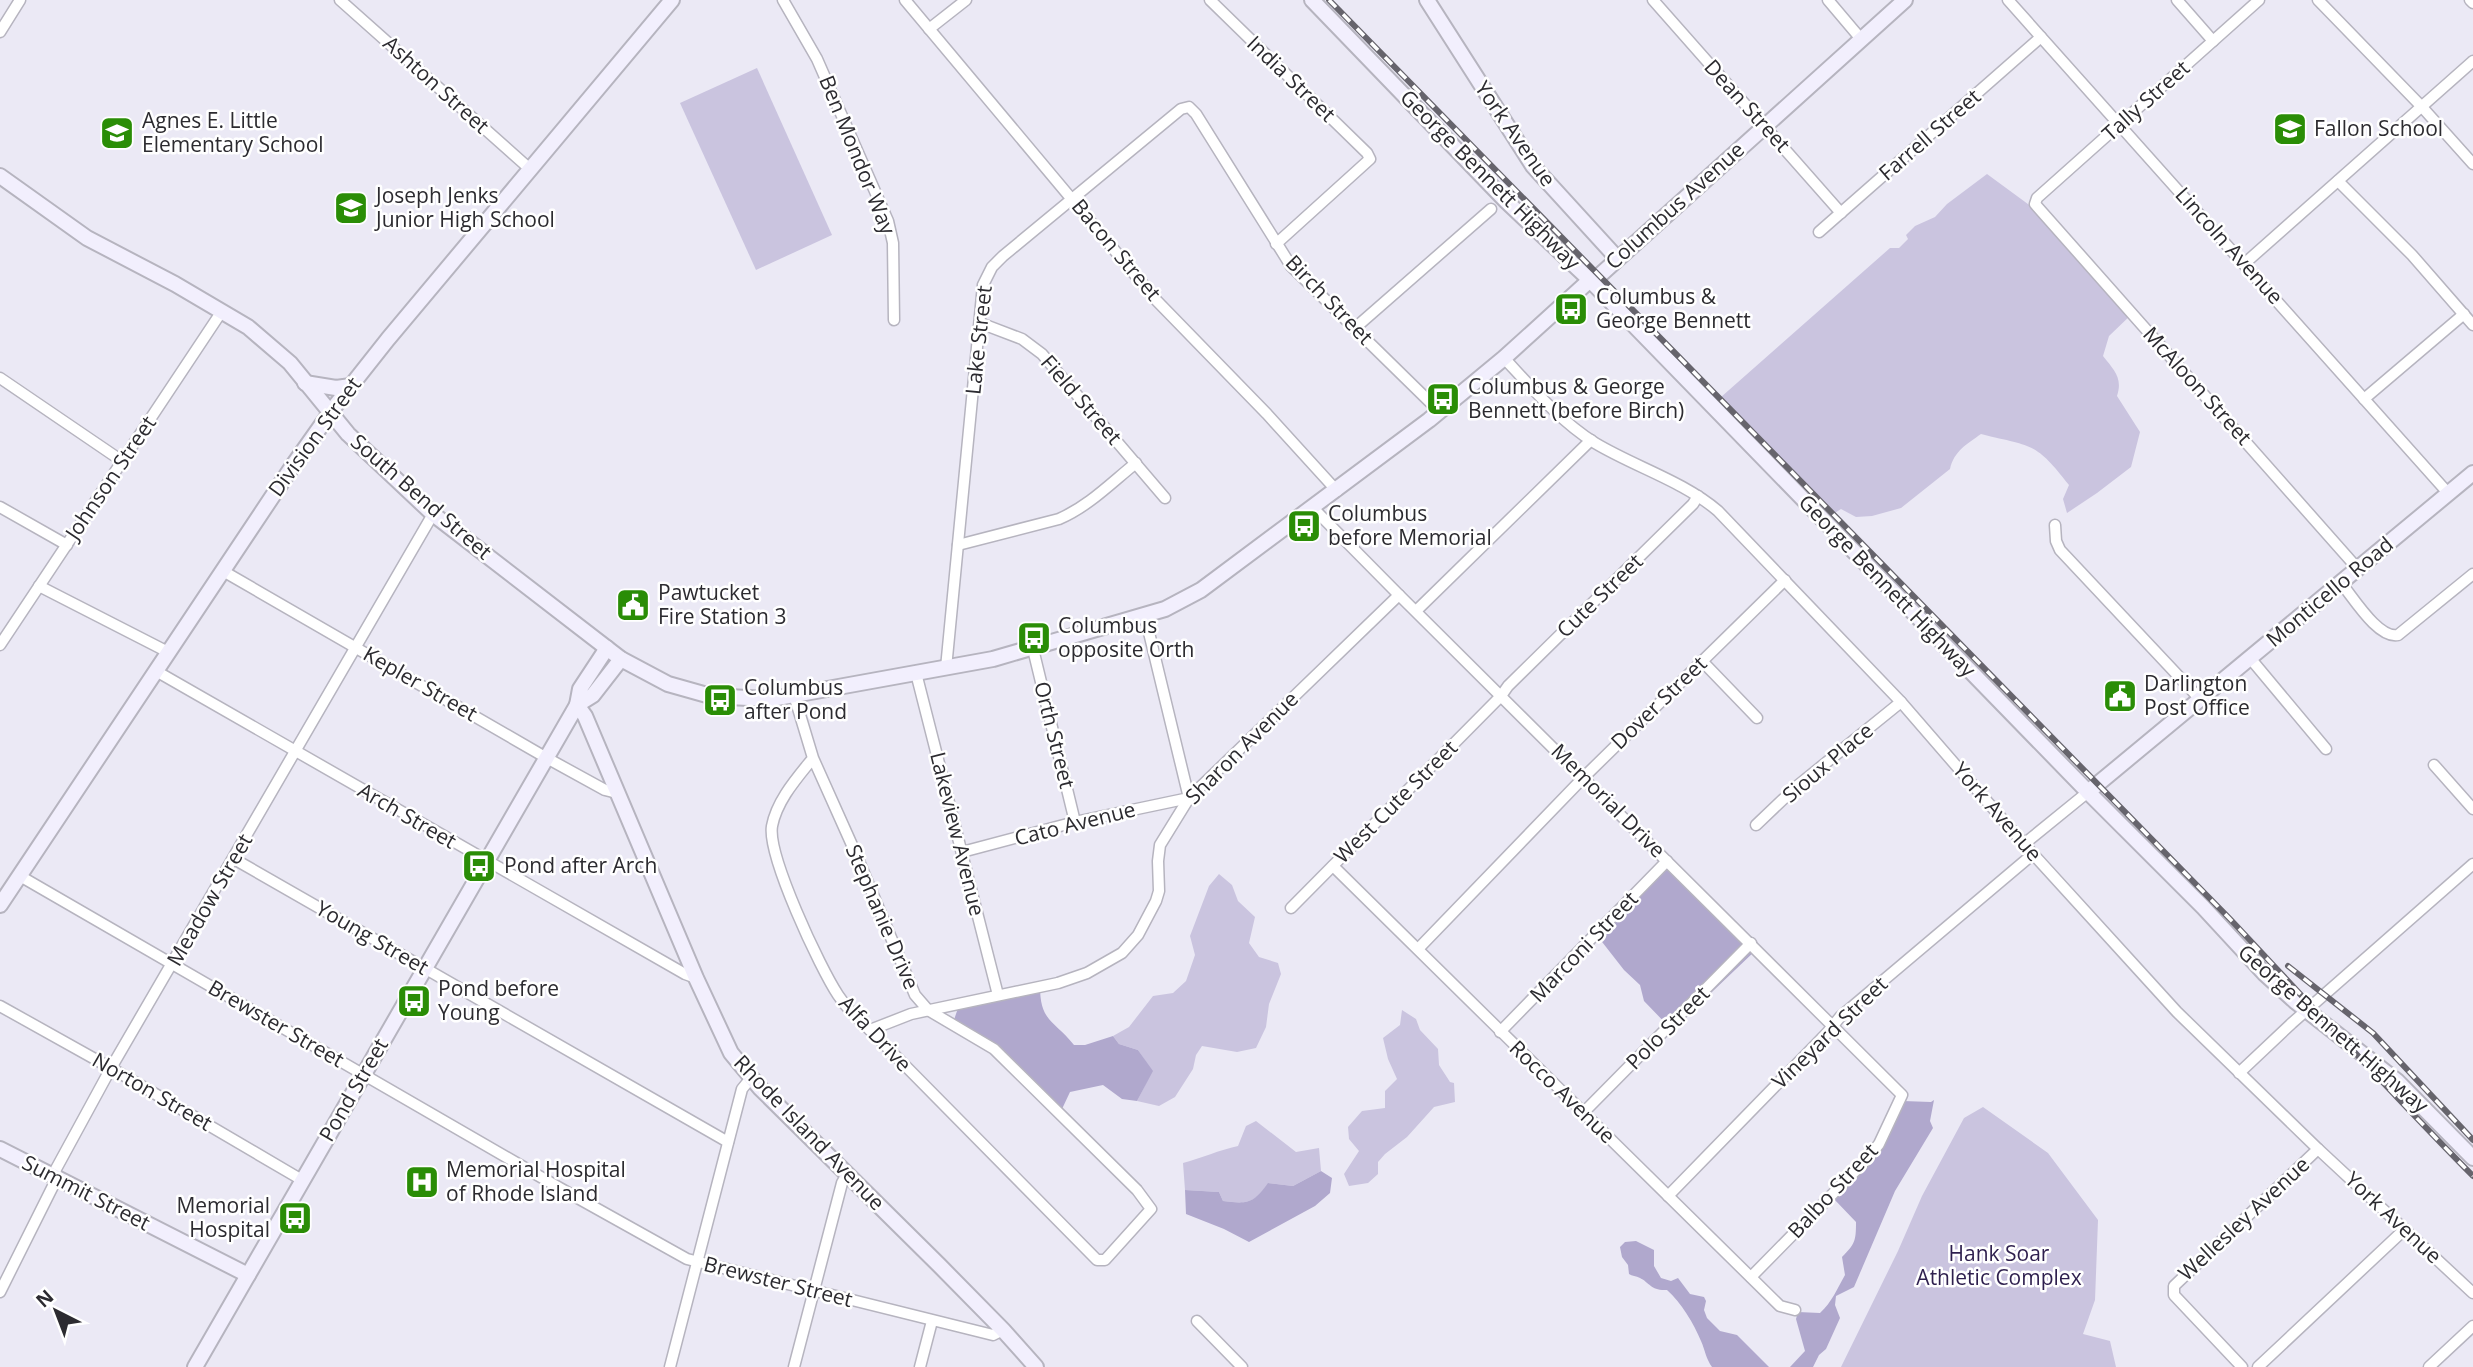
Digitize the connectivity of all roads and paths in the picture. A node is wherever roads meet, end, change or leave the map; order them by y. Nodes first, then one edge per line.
1 (20, 0) edge
2 (340, 0) edge
3 (671, 0) edge
4 (783, 0) edge
5 (905, 0) edge
6 (966, 0) edge
7 (1210, 0) edge
8 (1312, 0) edge
9 (1427, 0) edge
10 (1653, 0) edge
11 (1828, 0) edge
12 (1905, 0) edge
13 (2008, 0) edge
14 (2177, 0) edge
15 (2259, 0) edge
16 (2318, 0) edge
17 (929, 29) junction
18 (0, 32) edge
19 (2041, 37) junction
20 (1861, 39) junction
21 (2213, 41) junction
22 (2473, 61) edge
23 (1189, 107) joint
24 (2422, 107) junction
25 (2120, 124) junction
26 (1764, 125) junction
27 (2473, 164) edge
28 (531, 170) junction
29 (0, 176) edge
30 (2338, 181) junction
31 (1073, 199) junction
32 (2035, 204) joint
33 (1491, 209) dead end
34 (1841, 213) junction
35 (1819, 232) dead end
36 (1276, 244) junction
37 (1618, 258) junction
38 (2244, 264) junction
39 (1590, 280) junction
40 (222, 311) junction
41 (2464, 314) junction
42 (894, 320) dead end
43 (980, 323) junction
44 (2473, 325) edge
45 (1355, 328) junction
46 (1504, 358) junction
47 (0, 378) edge
48 (305, 383) junction
49 (351, 386) junction
50 (2364, 399) junction
51 (1439, 411) junction
52 (330, 413) junction
53 (1591, 440) junction
54 (122, 461) junction
55 (1136, 463) junction
56 (2473, 473) edge
57 (1336, 491) junction
58 (2448, 493) junction
59 (1698, 496) junction
60 (1166, 498) dead end
61 (0, 508) edge
62 (1313, 508) junction
63 (433, 514) junction
64 (2055, 525) dead end
65 (66, 545) junction
66 (958, 545) junction
67 (2358, 569) junction
68 (223, 571) junction
69 (2473, 575) edge
70 (1785, 579) junction
71 (2341, 583) junction
72 (39, 586) junction
73 (1399, 595) junction
74 (1416, 611) junction
75 (1145, 616) junction
76 (1, 643) edge
77 (356, 647) junction
78 (607, 648) junction
79 (1033, 649) junction
80 (168, 652) junction
81 (2249, 658) junction
82 (621, 659) junction
83 (1702, 661) junction
84 (946, 668) junction
85 (156, 671) junction
86 (916, 673) junction
87 (794, 695) junction
88 (1501, 696) junction
89 (2200, 699) junction
90 (1901, 702) junction
91 (577, 705) junction
92 (1757, 718) dead end
93 (2326, 749) dead end
94 (295, 751) junction
95 (545, 757) junction
96 (813, 758) junction
97 (2434, 765) dead end
98 (1584, 777) junction
99 (2088, 792) junction
100 (617, 793) junction
101 (1189, 797) junction
102 (2473, 809) edge
103 (1075, 822) junction
104 (1756, 825) dead end
105 (2024, 844) junction
106 (962, 852) junction
107 (2033, 854) junction
108 (234, 859) junction
109 (1667, 861) junction
110 (485, 862) junction
111 (2473, 864) edge
112 (1333, 866) junction
113 (20, 876) junction
114 (0, 905) edge
115 (1291, 908) dead end
116 (1751, 943) junction
117 (1418, 949) junction
118 (173, 965) junction
119 (424, 968) junction
120 (696, 978) junction
121 (998, 995) junction
122 (0, 1006) edge
123 (928, 1010) junction
124 (2307, 1010) junction
125 (1833, 1025) junction
126 (870, 1030) junction
127 (1500, 1032) junction
128 (111, 1068) junction
129 (2239, 1073) junction
130 (362, 1074) junction
131 (751, 1078) junction
132 (1902, 1095) joint
133 (1583, 1113) junction
134 (728, 1142) junction
135 (0, 1149) edge
136 (2318, 1149) junction
137 (2473, 1158) edge
138 (847, 1174) junction
139 (55, 1177) junction
140 (303, 1180) junction
141 (1668, 1196) junction
142 (2405, 1229) junction
143 (697, 1261) junction
144 (1097, 1261) joint
145 (248, 1275) junction
146 (1751, 1277) junction
147 (814, 1291) junction
148 (0, 1292) edge
149 (2473, 1293) edge
150 (1795, 1310) dead end
151 (932, 1321) junction
152 (1197, 1321) dead end
153 (2473, 1326) edge
154 (1003, 1330) junction
155 (195, 1367) edge
156 (670, 1367) edge
157 (794, 1367) edge
158 (920, 1367) edge
159 (1035, 1367) edge
160 (1242, 1367) edge
161 (2242, 1367) edge
162 (2258, 1367) edge
163 (2429, 1367) edge

1 - 18 street
2 - 28 street, Ashton Street
3 - 28 street, Division Street
4 - 42 street, Ben Mondor Way
5 - 17 street, Bacon Street
6 - 17 street
7 - 36 street, India Street
8 - 39 street, George Bennett Highway
9 - 37 street, York Avenue
10 - 26 street, Dean Street
11 - 20 street
12 - 20 street, Columbus Avenue
13 - 19 street, Lincoln Avenue
14 - 21 street
15 - 21 street, Tally Street
16 - 24 street
17 - 31 street, Bacon Street
19 - 25 street, Lincoln Avenue
19 - 34 street, Farrell Street
20 - 26 street, Columbus Avenue
21 - 25 street, Tally Street
22 - 24 street
23 - 31 street, Lake Street
23 - 36 street, Birch Street
24 - 27 street
24 - 30 street
25 - 32 street, Tally Street
25 - 38 street, Lincoln Avenue
26 - 34 street, Dean Street
26 - 37 street, Columbus Avenue
28 - 49 street, Division Street
29 - 40 street, South Bend Street
30 - 38 street
30 - 41 street
31 - 43 street, Lake Street
31 - 57 street, Bacon Street
32 - 67 street, McAloon Street
33 - 45 street
34 - 35 street, Farrell Street
36 - 45 street, Birch Street
37 - 39 street, Columbus Avenue
38 - 50 street, Lincoln Avenue
39 - 46 street, Columbus Avenue
39 - 99 street, George Bennett Highway
40 - 48 street, South Bend Street
40 - 54 street, Johnson Street
41 - 44 street
41 - 50 street
43 - 55 street, Field Street
43 - 66 street, Lake Street
45 - 51 street, Birch Street
46 - 51 street, Columbus Avenue
46 - 53 street, York Avenue
47 - 54 street
48 - 49 street
48 - 52 street, South Bend Street
49 - 52 street, Division Street
50 - 58 street, Lincoln Avenue
51 - 57 street, Columbus Avenue
52 - 63 street, South Bend Street
52 - 68 street, Division Street
53 - 59 street, York Avenue
53 - 74 street
54 - 65 street, Johnson Street
55 - 60 street, Field Street
55 - 66 street
56 - 58 street, Monticello Road
57 - 62 street, Columbus Avenue
58 - 67 street, Monticello Road
59 - 70 street, York Avenue
59 - 88 street, Cute Street
61 - 65 street
62 - 73 street, Memorial Drive
62 - 75 street, Columbus Avenue
63 - 77 street, Meadow Street
63 - 78 street, South Bend Street
64 - 89 street
65 - 72 street, Johnson Street
66 - 84 street, Lake Street
67 - 71 street, Monticello Road
68 - 77 street, Kepler Street
68 - 80 street, Division Street
69 - 71 street
70 - 83 street, Dover Street
70 - 90 street, York Avenue
71 - 81 street, Monticello Road
72 - 76 street, Johnson Street
72 - 80 street
73 - 74 street, Memorial Drive
73 - 101 street, Sharon Avenue
74 - 88 street, Memorial Drive
75 - 79 street, Columbus Avenue
75 - 101 street
77 - 94 street, Meadow Street
77 - 95 street, Kepler Street
78 - 82 street, Columbus Avenue
78 - 91 street, Pond Street
79 - 84 street, Columbus Avenue
79 - 103 street, Orth Street
80 - 85 street, Division Street
81 - 89 street, Monticello Road
81 - 93 street
82 - 87 street, Columbus Avenue
82 - 91 street, Pond Street
83 - 92 street
83 - 98 street, Dover Street
84 - 86 street, Columbus Avenue
85 - 94 street, Arch Street
85 - 113 street, Division Street
86 - 87 street, Columbus Avenue
86 - 106 street, Lakeview Avenue
87 - 96 street, Stephanie Drive
88 - 98 street, Memorial Drive
88 - 112 street, West Cute Street
89 - 99 street, Monticello Road
90 - 104 street, Sioux Place
90 - 105 street, York Avenue
91 - 95 street, Pond Street
91 - 100 street, Rhode Island Avenue
94 - 108 street, Meadow Street
94 - 110 street, Arch Street
95 - 100 street, Kepler Street
95 - 110 street, Pond Street
96 - 123 street, Stephanie Drive
96 - 126 street, Alfa Drive
97 - 102 street
98 - 109 street, Memorial Drive
98 - 117 street, Dover Street
99 - 105 street, Monticello Road
99 - 124 street, George Bennett Highway
100 - 120 street, Rhode Island Avenue
101 - 103 street, Cato Avenue
101 - 121 street, Sharon Avenue
103 - 106 street, Cato Avenue
105 - 107 street, York Avenue
106 - 121 street, Lakeview Avenue
107 - 125 street, Vineyard Street
107 - 129 street, York Avenue
108 - 118 street, Meadow Street
108 - 119 street, Young Street
109 - 116 street, Memorial Drive
109 - 127 street, Marconi Street
110 - 119 street, Pond Street
110 - 120 street, Arch Street
111 - 124 street
112 - 115 street, West Cute Street
112 - 117 street, Rocco Avenue
113 - 114 street, Division Street
113 - 118 street, Brewster Street
116 - 125 street, Memorial Drive
116 - 133 street, Polo Street
117 - 127 street, Rocco Avenue
118 - 128 street, Meadow Street
118 - 130 street, Brewster Street
119 - 130 street, Pond Street
119 - 134 street, Young Street
120 - 131 street, Rhode Island Avenue
121 - 123 street, Sharon Avenue
122 - 128 street, Norton Street
123 - 126 street, Sharon Avenue
123 - 144 street, Stephanie Drive
124 - 129 street
124 - 137 street, George Bennett Highway
125 - 132 street, Memorial Drive
125 - 141 street, Vineyard Street
126 - 144 street, Alfa Drive
127 - 133 street, Rocco Avenue
128 - 139 street, Meadow Street
128 - 140 street, Norton Street
129 - 136 street, York Avenue
130 - 140 street, Pond Street
130 - 143 street, Brewster Street
131 - 134 street
131 - 138 street, Rhode Island Avenue
132 - 146 street, Balbo Street
133 - 141 street, Rocco Avenue
134 - 143 street
135 - 139 street, Summit Street
136 - 142 street, York Avenue
136 - 161 street, Wellesley Avenue
138 - 147 street
138 - 154 street, Rhode Island Avenue
139 - 145 street, Summit Street
139 - 148 street, Meadow Street
140 - 145 street, Pond Street
141 - 146 street, Rocco Avenue
142 - 149 street, York Avenue
142 - 162 street
143 - 147 street, Brewster Street
143 - 156 street
145 - 155 street, Pond Street
146 - 150 street, Rocco Avenue
147 - 151 street, Brewster Street
147 - 157 street
151 - 154 street, Brewster Street
151 - 158 street
152 - 160 street
153 - 163 street
154 - 159 street, Rhode Island Avenue

